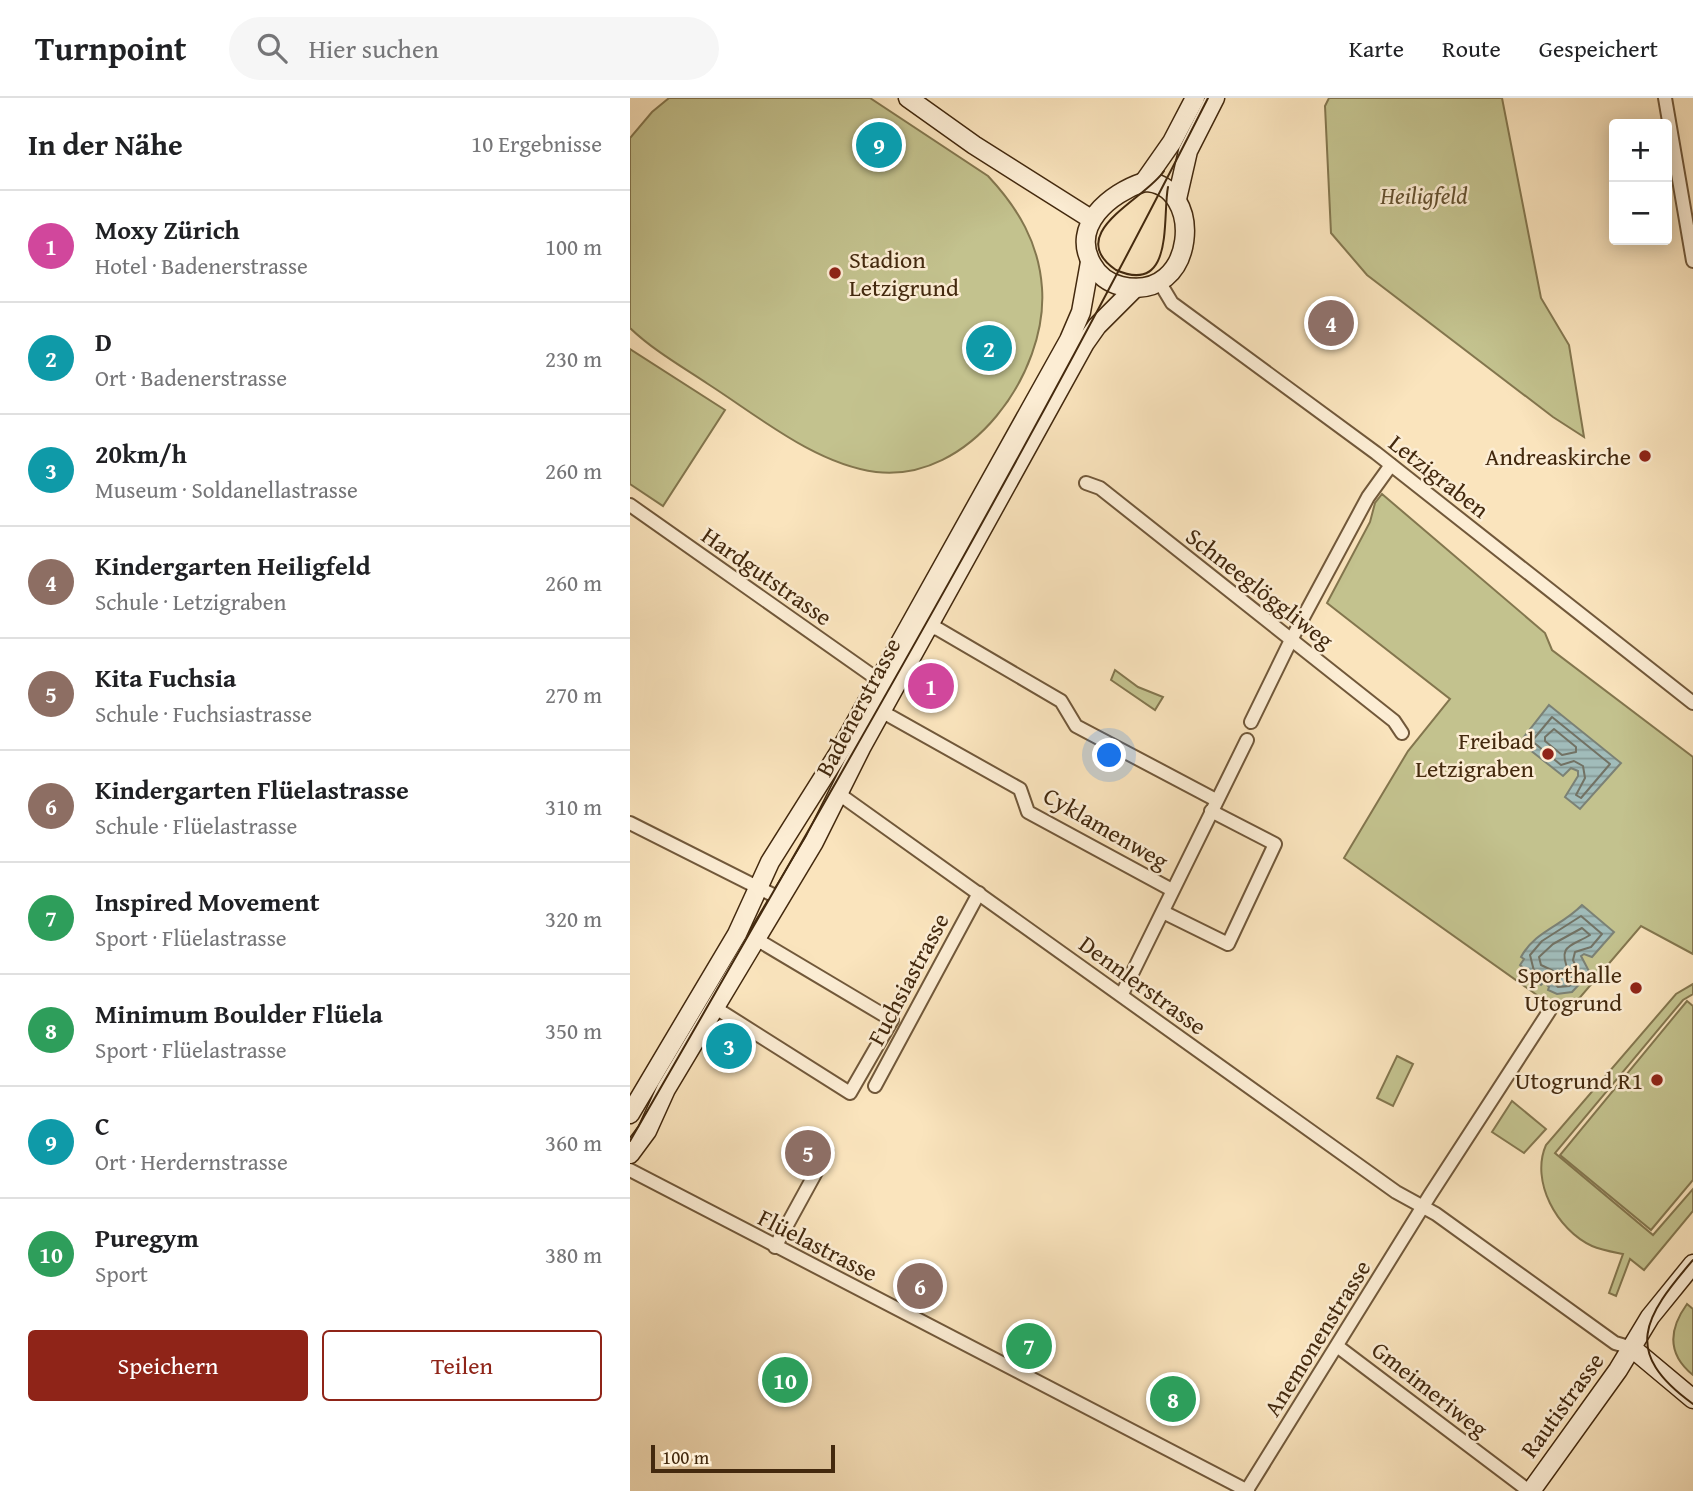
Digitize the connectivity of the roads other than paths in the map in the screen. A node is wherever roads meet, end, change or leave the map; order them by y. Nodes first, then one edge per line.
1 (1195, 98) edge
2 (1215, 98) edge
3 (1665, 98) edge
4 (911, 99) edge
5 (1144, 182) junction
6 (1177, 199) junction
7 (1091, 219) junction
8 (1693, 261) edge
9 (1090, 262) junction
10 (1160, 283) junction
11 (1135, 288) junction
12 (1391, 465) junction
13 (1086, 483) dead end
14 (630, 505) edge
15 (928, 627) junction
16 (1291, 640) junction
17 (880, 681) junction
18 (1693, 703) edge
19 (881, 711) junction
20 (1251, 722) dead end
21 (1402, 733) dead end
22 (1247, 740) dead end
23 (839, 794) junction
24 (1214, 806) junction
25 (630, 824) edge
26 (757, 887) junction
27 (1172, 890) junction
28 (979, 893) junction
29 (781, 899) junction
30 (1163, 912) junction
31 (756, 939) junction
32 (1122, 994) junction
33 (714, 1007) junction
34 (1550, 1010) dead end
35 (876, 1086) dead end
36 (636, 1094) edge
37 (630, 1114) edge
38 (827, 1152) dead end
39 (630, 1154) edge
40 (630, 1170) edge
41 (1423, 1209) junction
42 (775, 1247) junction
43 (1693, 1264) edge
44 (1338, 1346) junction
45 (1632, 1348) junction
46 (1693, 1399) edge
47 (1247, 1491) edge
48 (1530, 1491) edge

1 - 5 street
2 - 6 street
3 - 8 street
4 - 7 street
5 - 6 street
5 - 7 street
6 - 10 street
7 - 9 street, Badenerstrasse
9 - 11 street
9 - 17 street, Badenerstrasse
10 - 11 street
10 - 12 street, Letzigraben
11 - 15 street, Badenerstrasse
12 - 16 street
12 - 18 street, Letzigraben
13 - 16 street, Schneeglöggliweg
14 - 17 street, Hardgutstrasse
15 - 19 street, Badenerstrasse
15 - 24 street
16 - 20 street
16 - 21 street, Schneeglöggliweg
17 - 26 street, Badenerstrasse
19 - 23 street, Badenerstrasse
19 - 27 street, Cyklamenweg
22 - 24 street
23 - 28 street, Dennlerstrasse
23 - 29 street, Badenerstrasse
24 - 27 street
24 - 30 street
25 - 26 street
26 - 29 street
26 - 36 street, Badenerstrasse
27 - 30 street
28 - 32 street, Dennlerstrasse
28 - 35 street, Fuchsiastrasse
29 - 31 street, Badenerstrasse
30 - 32 street
31 - 33 street, Badenerstrasse
31 - 33 street
32 - 41 street, Dennlerstrasse
33 - 39 street, Badenerstrasse
34 - 41 street
36 - 37 street, Badenerstrasse
38 - 42 street
40 - 42 street, Flüelastrasse
41 - 44 street, Anemonenstrasse
41 - 45 street, Dennlerstrasse
42 - 47 street, Flüelastrasse
43 - 45 street, Rautistrasse
44 - 47 street, Anemonenstrasse
44 - 48 street, Gmeimeriweg
45 - 46 street
45 - 48 street, Rautistrasse

